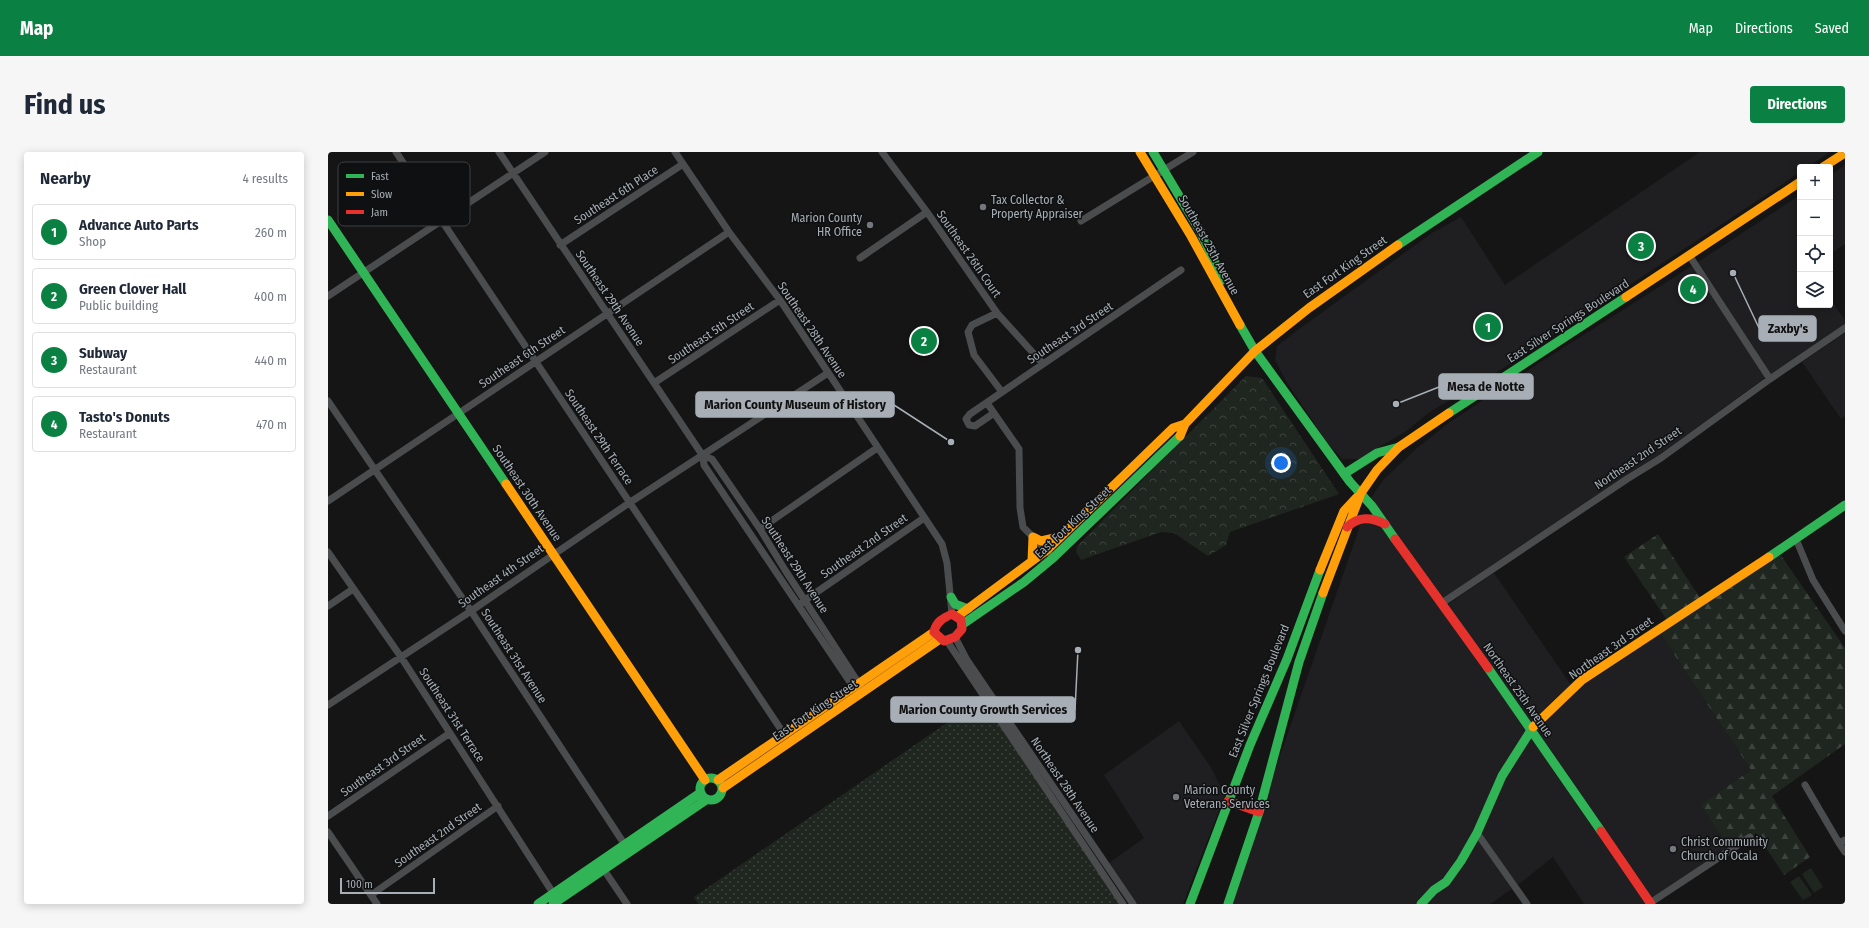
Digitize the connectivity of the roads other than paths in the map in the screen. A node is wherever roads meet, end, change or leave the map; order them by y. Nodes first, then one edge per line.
1 (396, 152) edge
2 (498, 152) edge
3 (545, 152) edge
4 (675, 152) edge
5 (882, 152) edge
6 (1140, 152) edge
7 (1153, 152) edge
8 (1193, 152) edge
9 (1538, 152) edge
10 (1845, 153) edge
11 (403, 162) edge
12 (684, 164) junction
13 (1828, 164) edge
14 (1164, 169) junction
15 (513, 173) junction
16 (1156, 175) junction
17 (1797, 184) edge
18 (470, 202) edge
19 (927, 212) junction
20 (328, 220) edge
21 (1081, 221) dead end
22 (433, 226) edge
23 (444, 226) edge
24 (729, 232) junction
25 (560, 245) junction
26 (1689, 255) junction
27 (860, 258) dead end
28 (1181, 270) dead end
29 (363, 272) junction
30 (328, 296) edge
31 (780, 300) junction
32 (607, 313) junction
33 (997, 313) junction
34 (1845, 328) edge
35 (1255, 351) junction
36 (536, 361) junction
37 (1043, 364) junction
38 (828, 374) junction
39 (1770, 379) junction
40 (654, 383) junction
41 (1002, 392) junction
42 (328, 401) edge
43 (987, 403) junction
44 (459, 413) junction
45 (994, 413) junction
46 (1185, 424) junction
47 (1399, 447) junction
48 (877, 448) junction
49 (703, 456) junction
50 (375, 469) junction
51 (1344, 474) junction
52 (1361, 494) junction
53 (328, 501) edge
54 (629, 503) junction
55 (1845, 505) edge
56 (924, 518) junction
57 (1385, 524) junction
58 (1347, 527) junction
59 (760, 529) junction
60 (1063, 535) junction
61 (1033, 536) junction
62 (1796, 539) junction
63 (1047, 550) junction
64 (328, 552) edge
65 (552, 554) junction
66 (1053, 558) junction
67 (1032, 561) junction
68 (353, 589) junction
69 (951, 597) junction
70 (805, 601) junction
71 (1442, 603) junction
72 (797, 605) junction
73 (328, 606) edge
74 (968, 609) junction
75 (471, 611) junction
76 (955, 615) junction
77 (963, 624) junction
78 (1845, 631) edge
79 (944, 637) junction
80 (401, 657) junction
81 (856, 685) junction
82 (861, 693) junction
83 (328, 705) edge
84 (1531, 729) junction
85 (450, 733) junction
86 (784, 734) junction
87 (705, 780) junction
88 (721, 784) junction
89 (1805, 785) dead end
90 (703, 796) junction
91 (1228, 800) junction
92 (498, 806) junction
93 (1259, 812) junction
94 (328, 816) edge
95 (328, 832) edge
96 (1477, 833) junction
97 (1750, 837) dead end
98 (1842, 841) edge
99 (625, 845) junction
100 (1845, 852) edge
101 (601, 866) junction
102 (554, 893) junction
103 (371, 895) junction
104 (1130, 903) edge
105 (377, 904) edge
106 (538, 904) edge
107 (553, 904) edge
108 (627, 904) edge
109 (1123, 904) edge
110 (1190, 904) edge
111 (1228, 904) edge
112 (1421, 904) edge
113 (1527, 904) edge
114 (1651, 904) edge

1 - 11 street, Southeast 29th Terrace
2 - 15 street, Southeast 29th Avenue
3 - 15 street
4 - 12 street, Southeast 28th Avenue
5 - 19 street, Southeast 26th Court
6 - 16 street, Southeast 25th Avenue
7 - 14 street, Southeast 25th Avenue
8 - 14 street
9 - 35 street, East Fort King Street
10 - 13 street
12 - 24 street, Southeast 28th Avenue
12 - 25 street, Southeast 6th Place
14 - 16 street
14 - 35 street, Southeast 25th Avenue
15 - 18 street
15 - 25 street, Southeast 29th Avenue
16 - 21 street
16 - 35 street, Southeast 25th Avenue
17 - 26 street, East Silver Springs Boulevard
19 - 27 street
19 - 33 street, Southeast 26th Court
20 - 29 street, Southeast 30th Avenue
22 - 29 street
23 - 36 street, Southeast 29th Terrace
24 - 31 street, Southeast 28th Avenue
24 - 32 street, Southeast 6th Street
25 - 32 street, Southeast 29th Avenue
26 - 39 street
26 - 47 street, East Silver Springs Boulevard
28 - 37 street, Southeast 3rd Street
29 - 30 street
29 - 44 street, Southeast 30th Avenue
31 - 38 street, Southeast 28th Avenue
31 - 40 street, Southeast 5th Street
32 - 36 street, Southeast 6th Street
32 - 40 street, Southeast 29th Avenue
33 - 37 street, Southeast 26th Court
33 - 41 street
34 - 39 street, Northeast 2nd Street
35 - 46 street, East Fort King Street
35 - 51 street, Southeast 25th Avenue
36 - 44 street, Southeast 6th Street
36 - 54 street, Southeast 29th Terrace
37 - 41 street, Southeast 3rd Street
38 - 48 street, Southeast 28th Avenue
38 - 49 street, Southeast 4th Street
39 - 71 street, Northeast 2nd Street
40 - 49 street, Southeast 29th Avenue
41 - 43 street, Southeast 3rd Street
42 - 50 street, Southeast 31st Avenue
43 - 45 street
43 - 45 street, Southeast 3rd Street
44 - 50 street, Southeast 6th Street
44 - 65 street, Southeast 30th Avenue
45 - 61 street
46 - 60 street, East Fort King Street
46 - 66 street, East Fort King Street
47 - 51 street
47 - 52 street, East Silver Springs Boulevard
48 - 56 street, Southeast 28th Avenue
48 - 59 street
49 - 54 street, Southeast 4th Street
49 - 59 street, Southeast 29th Avenue
49 - 72 street, Southeast 29th Avenue
50 - 53 street, Southeast 6th Street
50 - 75 street, Southeast 31st Avenue
51 - 52 street, Southeast 25th Avenue
52 - 57 street, Northeast 25th Avenue
52 - 58 street, East Silver Springs Boulevard
52 - 91 street, East Silver Springs Boulevard
54 - 65 street, Southeast 4th Street
54 - 86 street, Southeast 29th Terrace
55 - 62 street, Northeast 3rd Street
56 - 69 street, Southeast 28th Avenue
56 - 70 street, Southeast 2nd Street
57 - 58 street
57 - 71 street, Northeast 25th Avenue
58 - 93 street, East Silver Springs Boulevard
59 - 70 street, Southeast 29th Avenue
60 - 61 street
60 - 63 street, East Fort King Street
61 - 63 street
61 - 67 street
62 - 78 street
62 - 84 street, Northeast 3rd Street
63 - 66 street
63 - 67 street, East Fort King Street
64 - 68 street, Southeast 31st Terrace
65 - 75 street, Southeast 4th Street
65 - 87 street, Southeast 30th Avenue
66 - 77 street, East Fort King Street
67 - 74 street, East Fort King Street
68 - 73 street
68 - 80 street, Southeast 31st Terrace
69 - 74 street
69 - 76 street, Southeast 28th Avenue
70 - 72 street, Southeast 2nd Street
70 - 81 street, Southeast 29th Avenue
71 - 84 street, Northeast 25th Avenue
72 - 81 street, Southeast 29th Avenue
74 - 76 street, East Fort King Street
75 - 80 street, Southeast 4th Street
75 - 99 street, Southeast 31st Avenue
76 - 77 street
76 - 79 street
77 - 79 street
79 - 81 street, East Fort King Street
79 - 82 street, East Fort King Street
79 - 104 street, Northeast 28th Avenue
79 - 109 street, Northeast 28th Avenue
80 - 83 street, Southeast 4th Street
80 - 85 street, Southeast 31st Terrace
81 - 82 street, Southeast 29th Avenue
81 - 86 street, East Fort King Street
82 - 88 street, East Fort King Street
84 - 96 street, Northeast 3rd Street
84 - 114 street, Northeast 25th Avenue
85 - 92 street, Southeast 31st Terrace
85 - 94 street, Southeast 3rd Street
86 - 88 street, East Fort King Street
87 - 88 street
87 - 90 street
88 - 90 street, East Fort King Street
89 - 98 street
90 - 99 street, East Fort King Street
90 - 101 street, East Fort King Street
91 - 93 street
91 - 110 street, East Silver Springs Boulevard
92 - 102 street, Southeast 31st Terrace
92 - 103 street, Southeast 2nd Street
93 - 111 street, East Silver Springs Boulevard
95 - 103 street
96 - 112 street, Northeast 3rd Street
96 - 113 street
97 - 114 street
98 - 100 street
99 - 101 street, East Fort King Street
101 - 102 street, East Fort King Street
101 - 107 street, East Fort King Street
101 - 108 street
102 - 106 street, East Fort King Street
103 - 105 street

